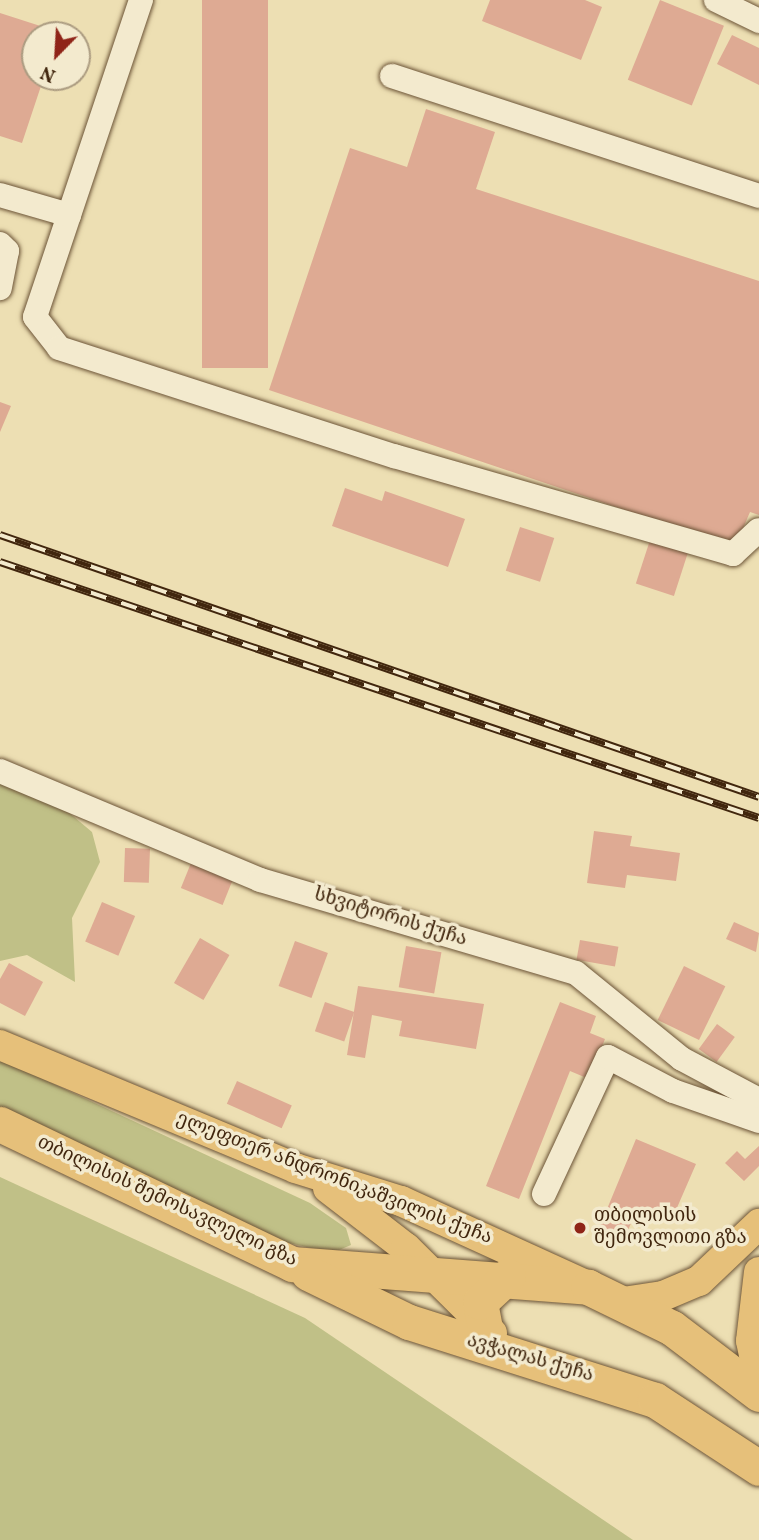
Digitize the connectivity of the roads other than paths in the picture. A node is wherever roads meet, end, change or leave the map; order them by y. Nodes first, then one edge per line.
1 (141, 0) edge
2 (716, 0) edge
3 (759, 22) edge
4 (393, 76) dead end
5 (0, 195) edge
6 (759, 196) edge
7 (69, 215) junction
8 (0, 244) edge
9 (0, 288) edge
10 (759, 530) edge
11 (0, 771) edge
12 (0, 1045) edge
13 (759, 1100) edge
14 (759, 1121) edge
15 (0, 1124) edge
16 (295, 1168) junction
17 (544, 1194) dead end
18 (369, 1217) junction
19 (759, 1224) edge
20 (292, 1265) junction
21 (339, 1270) junction
22 (759, 1272) edge
23 (508, 1276) junction
24 (435, 1277) junction
25 (588, 1287) junction
26 (623, 1302) junction
27 (485, 1328) junction
28 (527, 1356) junction
29 (759, 1380) edge
30 (759, 1394) edge
31 (759, 1468) edge

1 - 7 street
2 - 3 street
4 - 6 street
5 - 7 street
7 - 10 street
8 - 9 street
11 - 13 street, სხვიტორის ქუჩა
12 - 16 main road, ელეფთერ ანდრონიკაშვილის ქუჩა
14 - 17 street
15 - 20 highway, თბილისის შემოსავლელი გზა
16 - 18 main road
16 - 25 main road, ელეფთერ ანდრონიკაშვილის ქუჩა
18 - 21 main road
18 - 24 main road
19 - 26 main road
20 - 21 highway, თბილისის შემოსავლელი გზა
20 - 28 highway, ავჭალას ქუჩა
21 - 24 highway, თბილისის შემოსავლელი გზა
22 - 29 main road
23 - 24 highway, თბილისის შემოსავლელი გზა
23 - 25 highway, თბილისის შემოსავლელი გზა
23 - 27 highway
24 - 27 main road
25 - 26 highway
26 - 30 highway
27 - 28 main road
28 - 31 highway, ავჭალას ქუჩა

